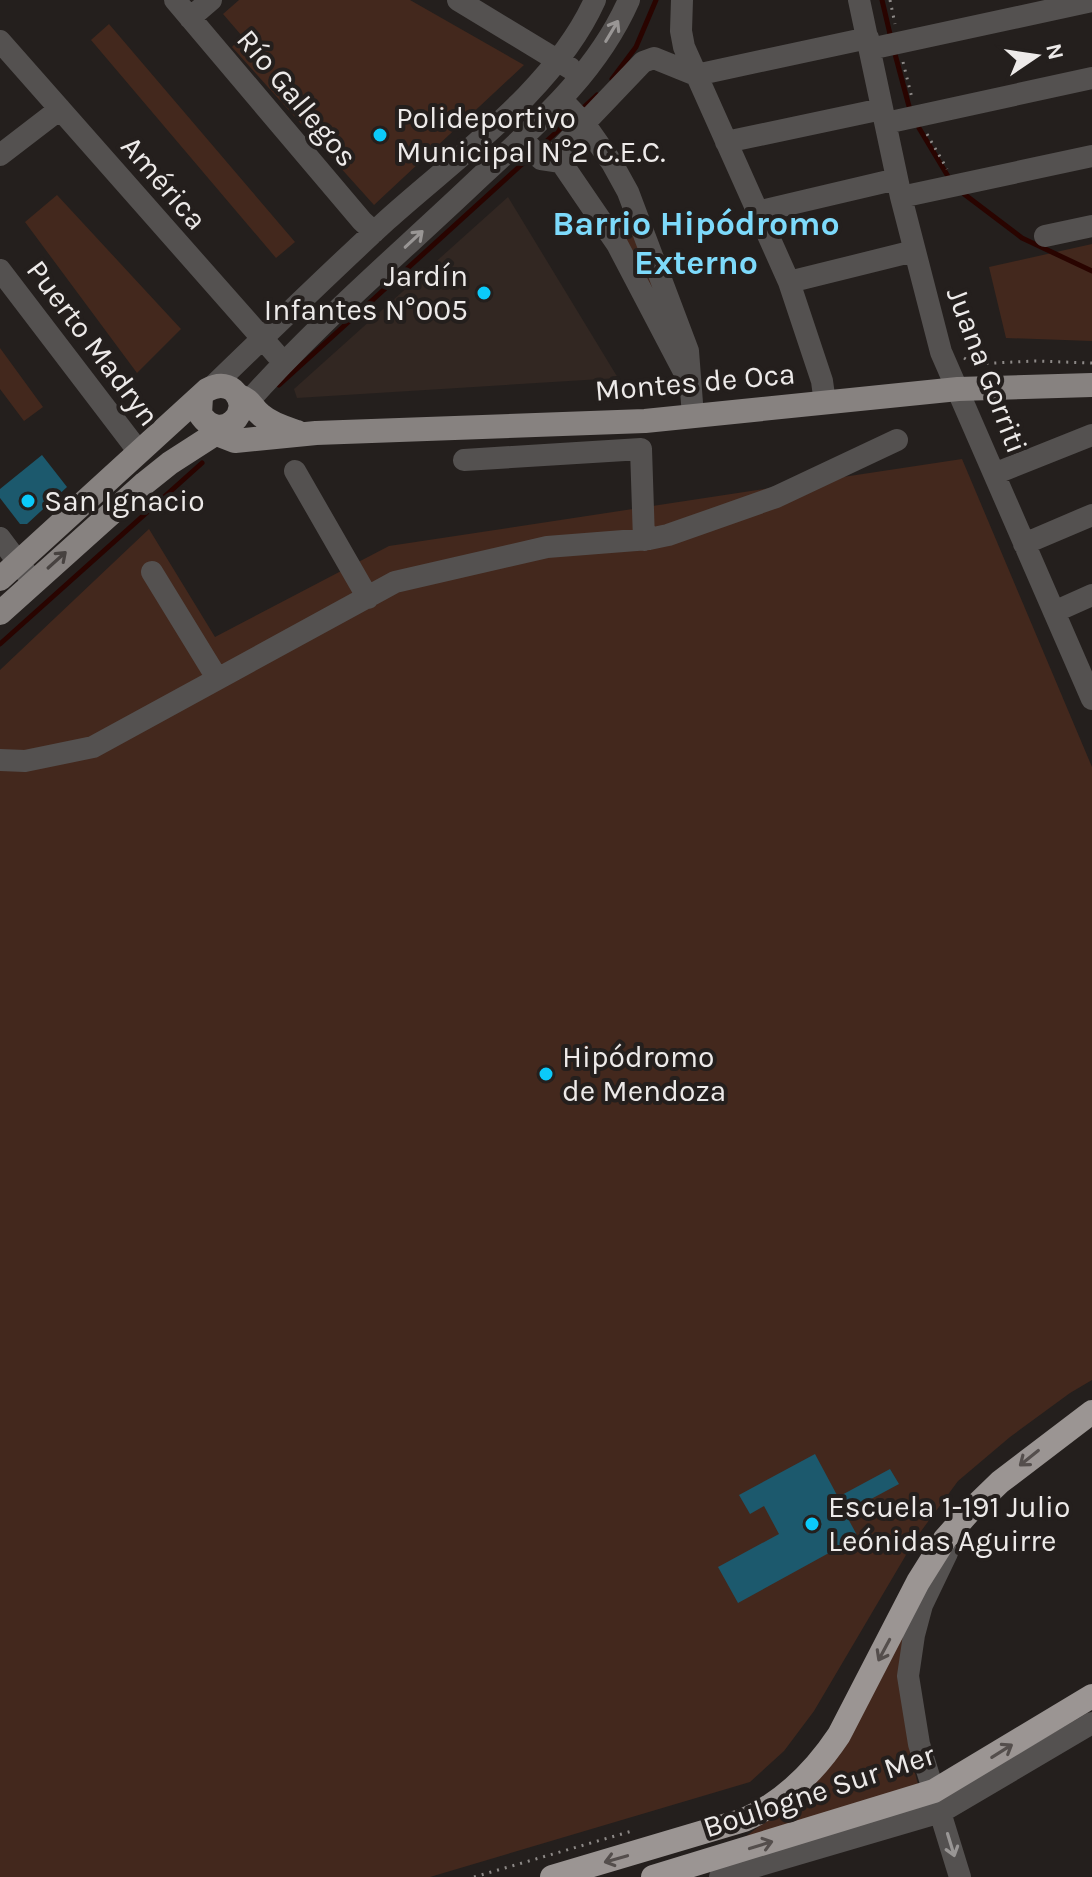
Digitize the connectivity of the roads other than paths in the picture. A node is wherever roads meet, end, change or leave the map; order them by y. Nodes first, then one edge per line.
1 (175, 0) edge
2 (211, 0) edge
3 (458, 0) edge
4 (595, 0) edge
5 (629, 0) edge
6 (859, 0) edge
7 (685, 1) edge
8 (1092, 1) edge
9 (190, 18) junction
10 (0, 41) edge
11 (869, 44) junction
12 (558, 60) junction
13 (696, 75) junction
14 (581, 77) junction
15 (1092, 78) edge
16 (562, 100) junction
17 (60, 109) junction
18 (884, 116) junction
19 (584, 123) junction
20 (518, 142) junction
21 (726, 142) junction
22 (0, 155) edge
23 (1092, 156) edge
24 (554, 160) junction
25 (899, 188) junction
26 (757, 212) junction
27 (1092, 226) edge
28 (374, 232) junction
29 (1045, 236) dead end
30 (914, 251) junction
31 (0, 270) edge
32 (789, 282) junction
33 (261, 339) junction
34 (284, 363) junction
35 (690, 381) junction
36 (1092, 385) edge
37 (958, 389) junction
38 (206, 392) junction
39 (825, 403) junction
40 (230, 415) junction
41 (693, 416) junction
42 (303, 434) junction
43 (1092, 435) edge
44 (897, 440) dead end
45 (139, 452) junction
46 (464, 460) dead end
47 (295, 471) dead end
48 (994, 474) junction
49 (1092, 515) edge
50 (0, 538) edge
51 (644, 540) junction
52 (1024, 544) junction
53 (18, 562) junction
54 (152, 572) dead end
55 (0, 579) edge
56 (33, 582) junction
57 (1092, 595) edge
58 (368, 598) junction
59 (1054, 612) junction
60 (0, 613) edge
61 (217, 678) junction
62 (1090, 687) edge
63 (0, 760) edge
64 (1092, 1412) edge
65 (968, 1513) junction
66 (1092, 1696) edge
67 (1092, 1723) edge
68 (938, 1802) junction
69 (552, 1877) edge
70 (653, 1877) edge
71 (720, 1877) edge
72 (960, 1877) edge

1 - 9 street, Río Gallegos
2 - 9 street
3 - 12 street
4 - 12 street
14 -> 5 street
6 - 11 street, Juana Gorriti
7 - 13 street
8 - 11 street
9 - 28 street, Río Gallegos
10 - 17 street, América
11 - 13 street
11 - 18 street, Juana Gorriti
12 - 14 street
12 - 28 street
13 - 19 street
13 - 21 street
14 - 16 street
15 - 18 street
16 - 19 street
16 - 20 street
17 - 22 street
17 - 33 street, América
18 - 21 street
18 - 25 street, Juana Gorriti
19 - 24 street
19 - 35 street
20 - 24 street
34 -> 20 street
21 - 26 street
23 - 25 street
24 - 35 street
25 - 26 street
25 - 30 street, Juana Gorriti
26 - 32 street
27 - 29 street
28 - 33 street
30 - 32 street
30 - 37 street, Juana Gorriti
31 - 45 street, Puerto Madryn
32 - 39 street
33 - 34 street, América
33 - 38 street
34 - 40 street
35 - 41 street
36 - 37 main road, Montes de Oca
37 - 39 main road, Montes de Oca
37 - 48 street, Juana Gorriti
38 - 40 main road
38 - 40 main road
38 - 45 main road
39 - 41 main road, Montes de Oca
40 - 42 main road, Montes de Oca
40 - 42 main road, Montes de Oca
56 -> 40 main road
41 - 42 main road, Montes de Oca
43 - 48 street
44 - 51 street
45 - 53 main road
46 - 51 street
47 - 58 street
48 - 52 street, Juana Gorriti
49 - 52 street
50 - 53 street
51 - 58 street
52 - 59 street, Juana Gorriti
53 - 55 main road
53 - 56 street
54 - 61 street
56 - 60 main road
57 - 59 street
58 - 61 street
59 - 62 street, Juana Gorriti
61 - 63 street
64 -> 65 highway
65 - 68 street
65 -> 69 highway
68 -> 66 highway, Boulogne Sur Mer
67 - 68 street, Boulogne Sur Mer
70 -> 68 highway, Boulogne Sur Mer
68 - 71 street, Boulogne Sur Mer
68 -> 72 street

